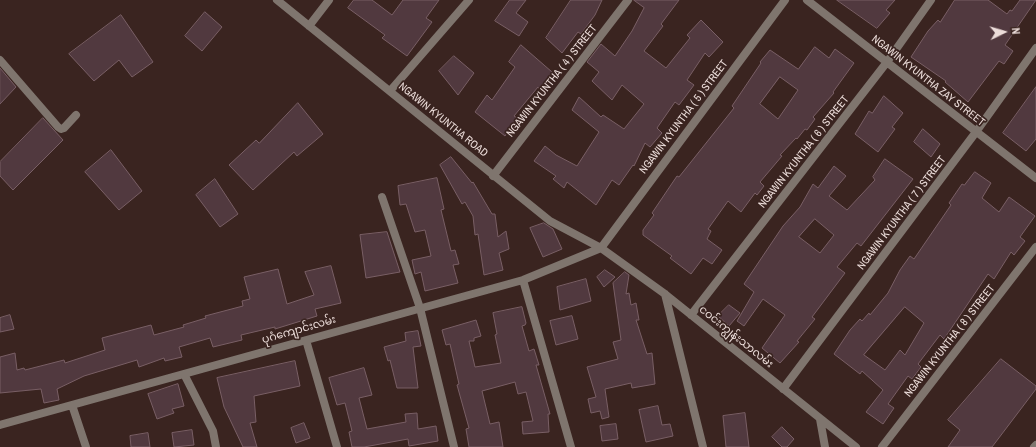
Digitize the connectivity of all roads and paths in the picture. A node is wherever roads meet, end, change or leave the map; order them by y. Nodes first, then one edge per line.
1 (277, 0) edge
2 (329, 0) edge
3 (469, 0) edge
4 (628, 0) edge
5 (785, 0) edge
6 (807, 0) edge
7 (931, 0) edge
8 (309, 26) junction
9 (1036, 48) edge
10 (0, 60) edge
11 (887, 62) junction
12 (390, 92) junction
13 (76, 115) dead end
14 (976, 132) junction
15 (493, 176) junction
16 (1036, 178) edge
17 (382, 198) dead end
18 (601, 248) junction
19 (1036, 248) edge
20 (524, 280) junction
21 (665, 294) junction
22 (420, 308) junction
23 (691, 315) junction
24 (306, 340) junction
25 (184, 374) junction
26 (783, 389) junction
27 (72, 405) junction
28 (820, 419) junction
29 (0, 425) edge
30 (86, 447) edge
31 (216, 447) edge
32 (337, 447) edge
33 (454, 447) edge
34 (571, 447) edge
35 (703, 447) edge
36 (825, 447) edge
37 (856, 447) edge
38 (882, 447) edge

1 - 8 street, NGAWIN KYUNTHA ROAD
2 - 8 street
3 - 12 street
4 - 15 street, NGAWIN KYUNTHA ( 4 ) STREET
5 - 18 street, NGAWIN KYUNTHA ( 5 ) STREET
6 - 11 street, NGAWIN KYUNTHA ZAY STREET
7 - 11 street, NGAWIN KYUNTHA ( 6 ) STREET
8 - 12 street, NGAWIN KYUNTHA ROAD
9 - 14 street, NGAWIN KYUNTHA ( 7 ) STREET
10 - 13 street
11 - 14 street, NGAWIN KYUNTHA ZAY STREET
11 - 23 street, NGAWIN KYUNTHA ( 6 ) STREET
12 - 15 street, NGAWIN KYUNTHA ROAD
14 - 16 street, NGAWIN KYUNTHA ZAY STREET
14 - 26 street, NGAWIN KYUNTHA ( 7 ) STREET
15 - 18 street, NGAWIN KYUNTHA ROAD
17 - 22 street
18 - 20 street, ပုဂံကျောင်းလမ်း
18 - 21 street, ငဝင်းကျွန်းသာလမ်း
19 - 38 street, NGAWIN KYUNTHA ( 8 ) STREET
20 - 22 street, ပုဂံကျောင်းလမ်း
20 - 34 street
21 - 23 street, ငဝင်းကျွန်းသာလမ်း
21 - 35 street
22 - 24 street, ပုဂံကျောင်းလမ်း
22 - 33 street
23 - 26 street, ငဝင်းကျွန်းသာလမ်း
24 - 25 street, ပုဂံကျောင်းလမ်း
24 - 32 street
25 - 27 street, ပုဂံကျောင်းလမ်း
25 - 31 street
26 - 28 street, ငဝင်းကျွန်းသာလမ်း
27 - 29 street, ပုဂံကျောင်းလမ်း
27 - 30 street
28 - 36 street
28 - 37 street, ငဝင်းကျွန်းသာလမ်း

